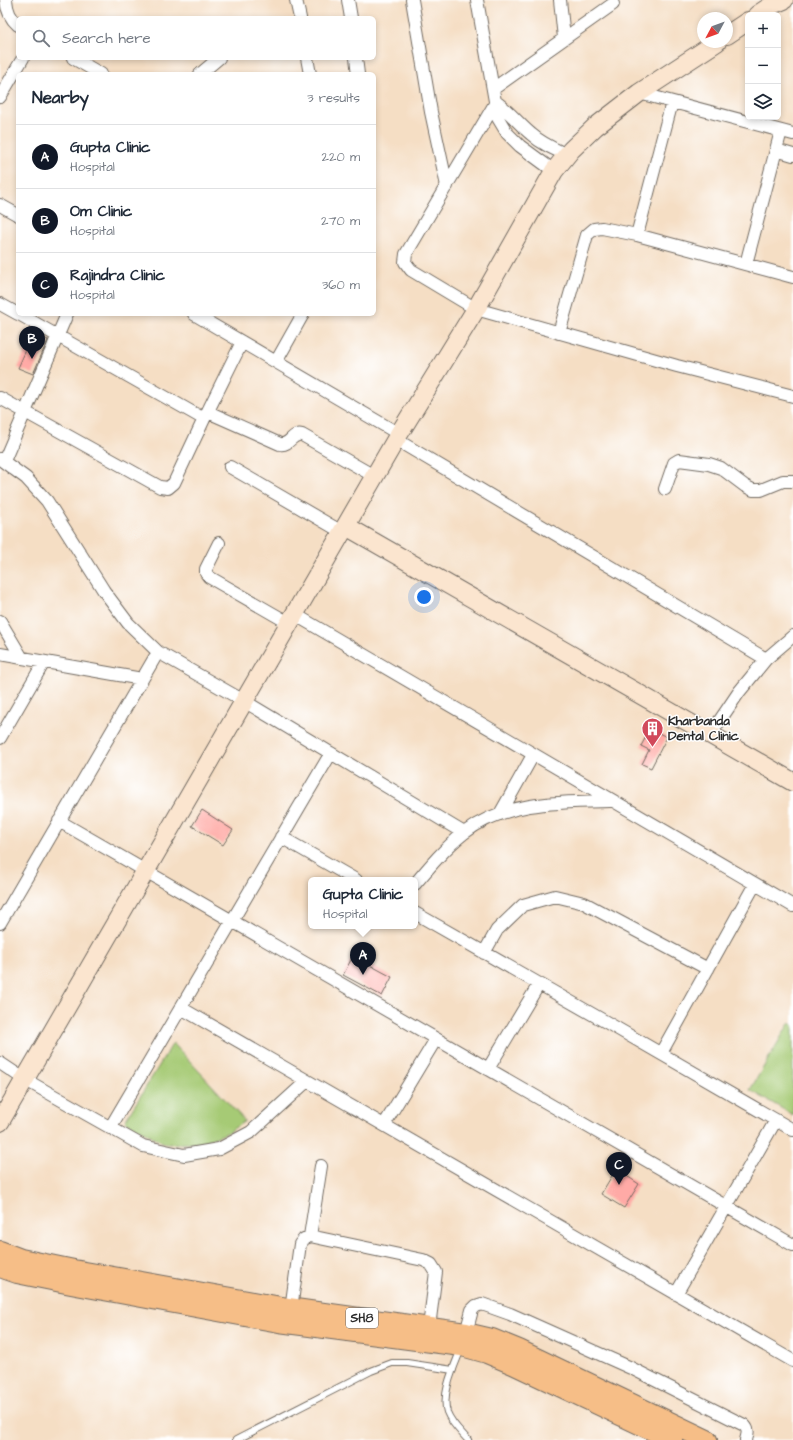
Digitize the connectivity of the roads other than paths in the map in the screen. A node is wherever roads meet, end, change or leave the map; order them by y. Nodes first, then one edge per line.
1 (6, 0) edge
2 (296, 0) edge
3 (348, 0) edge
4 (412, 0) edge
5 (476, 0) edge
6 (560, 0) edge
7 (613, 4) dead end
8 (300, 16) edge
9 (350, 16) edge
10 (16, 23) edge
11 (745, 23) edge
12 (733, 31) edge
13 (564, 38) junction
14 (707, 48) edge
15 (22, 60) edge
16 (76, 60) edge
17 (217, 60) edge
18 (307, 60) edge
19 (356, 60) edge
20 (97, 72) edge
21 (202, 72) edge
22 (310, 72) edge
23 (358, 72) edge
24 (493, 89) junction
25 (639, 93) junction
26 (0, 96) edge
27 (496, 102) junction
28 (672, 102) junction
29 (781, 131) junction
30 (793, 134) edge
31 (546, 145) junction
32 (776, 150) junction
33 (567, 155) junction
34 (793, 155) edge
35 (536, 158) junction
36 (554, 171) junction
37 (447, 186) junction
38 (0, 205) edge
39 (16, 214) edge
40 (637, 235) junction
41 (746, 264) junction
42 (793, 277) edge
43 (0, 304) edge
44 (476, 309) junction
45 (16, 313) edge
46 (22, 316) edge
47 (66, 316) edge
48 (197, 316) edge
49 (302, 316) edge
50 (559, 333) junction
51 (58, 335) junction
52 (242, 342) junction
53 (276, 362) junction
54 (793, 396) edge
55 (0, 398) edge
56 (25, 411) junction
57 (206, 415) junction
58 (397, 437) junction
59 (2, 460) edge
60 (230, 467) dead end
61 (374, 476) junction
62 (793, 481) edge
63 (664, 489) dead end
64 (344, 529) junction
65 (219, 543) dead end
66 (292, 619) junction
67 (0, 621) edge
68 (793, 636) edge
69 (158, 652) junction
70 (0, 654) edge
71 (22, 658) junction
72 (766, 659) junction
73 (44, 662) junction
74 (142, 679) junction
75 (244, 701) junction
76 (5, 721) edge
77 (710, 735) junction
78 (0, 738) edge
79 (331, 753) junction
80 (533, 755) junction
81 (793, 782) edge
82 (611, 801) junction
83 (500, 814) junction
84 (59, 821) junction
85 (464, 833) junction
86 (281, 837) junction
87 (145, 871) junction
88 (351, 877) edge
89 (418, 880) edge
90 (755, 884) junction
91 (793, 906) edge
92 (418, 915) edge
93 (232, 921) junction
94 (0, 923) edge
95 (484, 953) junction
96 (708, 969) junction
97 (539, 984) junction
98 (181, 1008) junction
99 (436, 1039) junction
100 (661, 1053) junction
101 (0, 1063) edge
102 (488, 1069) junction
103 (24, 1079) junction
104 (307, 1081) junction
105 (776, 1120) junction
106 (0, 1122) edge
107 (384, 1125) junction
108 (110, 1128) junction
109 (793, 1130) edge
110 (321, 1166) dead end
111 (726, 1207) junction
112 (310, 1236) junction
113 (793, 1246) edge
114 (0, 1251) edge
115 (0, 1267) edge
116 (676, 1294) junction
117 (284, 1312) junction
118 (429, 1327) junction
119 (464, 1339) junction
120 (793, 1361) edge
121 (453, 1370) junction
122 (650, 1421) junction
123 (236, 1440) edge
124 (468, 1440) edge
125 (673, 1440) edge
126 (707, 1440) edge
127 (746, 1440) edge

1 - 10 street
2 - 8 street
3 - 9 street
4 - 37 street
5 - 24 street
6 - 13 street
7 - 13 street
11 - 12 street
13 - 24 street
14 - 25 street
15 - 26 street
16 - 20 street
17 - 21 street
18 - 22 street
19 - 23 street
24 - 27 street
25 - 28 street
25 - 33 street
27 - 31 street
27 - 35 street
27 - 37 street
28 - 29 street
28 - 40 street
29 - 30 street
29 - 32 street
31 - 33 street
31 - 35 street
32 - 34 street
32 - 41 street
33 - 36 street
35 - 36 street
36 - 44 street
37 - 44 street
38 - 39 street
40 - 41 street
40 - 50 street
41 - 42 street
43 - 45 street
44 - 50 street
44 - 58 street
46 - 51 street
47 - 51 street
48 - 52 street
49 - 53 street
50 - 54 street
51 - 56 street
51 - 57 street
52 - 53 street
52 - 57 street
53 - 58 street
55 - 56 street
56 - 57 street
56 - 59 street
57 - 61 street
58 - 61 street
58 - 72 street
59 - 69 street
60 - 64 street
61 - 64 street
62 - 63 street
64 - 66 street
64 - 77 street
65 - 66 street
66 - 75 street
66 - 80 street
67 - 71 street
68 - 72 street
69 - 74 street
69 - 75 street
70 - 71 street
71 - 73 street
72 - 77 street
73 - 74 street
73 - 76 street
74 - 84 street
75 - 79 street
75 - 87 street
76 - 78 street
77 - 81 street
79 - 85 street
79 - 86 street
80 - 82 street
80 - 83 street
82 - 83 street
82 - 90 street
83 - 85 street
84 - 87 street
84 - 94 street
85 - 89 street
86 - 88 street
86 - 93 street
87 - 93 street
87 - 103 street
90 - 91 street
90 - 96 street
92 - 95 street
93 - 98 street
93 - 99 street
95 - 96 street
95 - 97 street
96 - 100 street
97 - 100 street
97 - 102 street
98 - 104 street
98 - 108 street
99 - 102 street
99 - 107 street
100 - 105 street
101 - 103 street
102 - 111 street
103 - 106 street
103 - 108 street
104 - 107 street
104 - 108 street
105 - 109 street
105 - 111 street
107 - 116 street
110 - 112 street
111 - 113 street
111 - 116 street
112 - 117 street
112 - 118 street
114 - 117 main road, SH8
115 - 117 main road, SH8
116 - 120 street
117 - 118 main road, SH8
117 - 119 main road, SH8
118 - 119 main road, SH8
119 - 121 lane
119 - 122 main road, SH8
119 - 127 street
121 - 123 lane
121 - 124 lane
122 - 125 main road, SH8
122 - 126 main road, SH8

